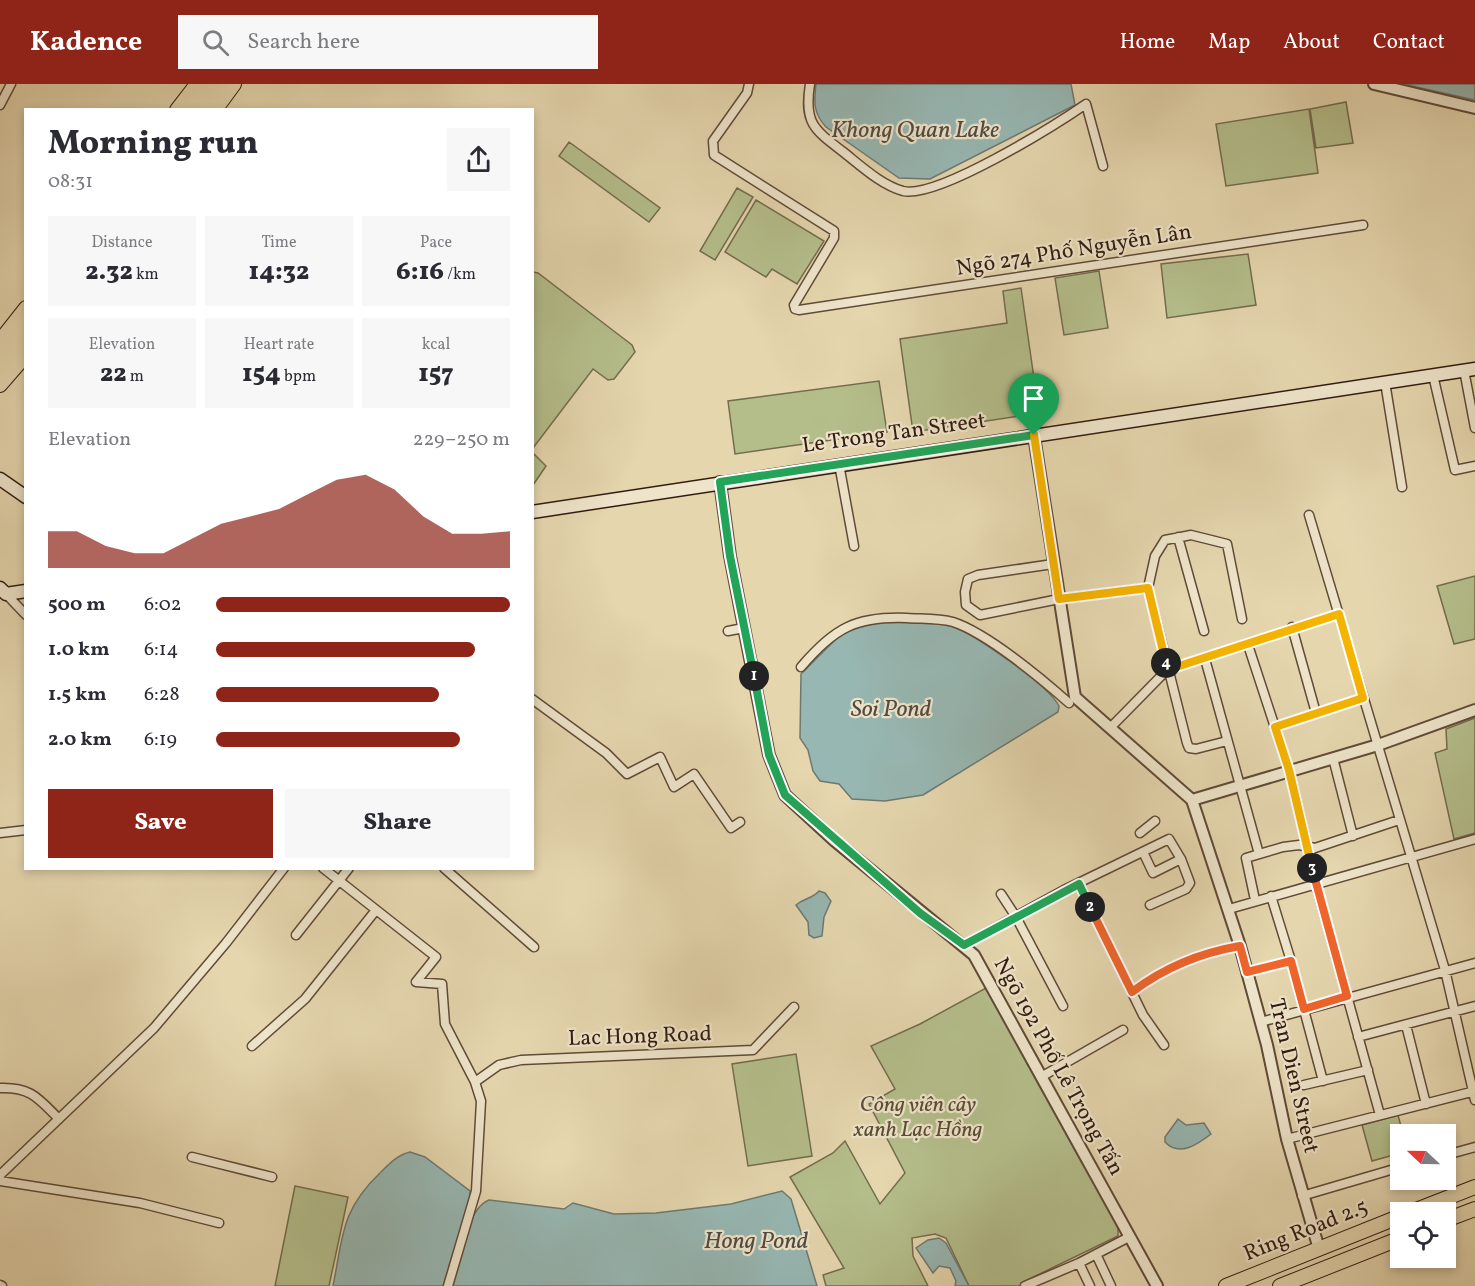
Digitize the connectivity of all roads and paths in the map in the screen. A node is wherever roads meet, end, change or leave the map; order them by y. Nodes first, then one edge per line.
1 (11, 84) edge
2 (197, 84) edge
3 (207, 84) edge
4 (219, 84) edge
5 (234, 84) edge
6 (749, 84) edge
7 (810, 84) edge
8 (1374, 84) edge
9 (0, 105) edge
10 (179, 108) edge
11 (190, 108) edge
12 (201, 108) edge
13 (216, 108) edge
14 (1475, 108) edge
15 (1103, 166) dead end
16 (1363, 225) dead end
17 (24, 311) edge
18 (24, 323) edge
19 (24, 339) edge
20 (0, 341) edge
21 (0, 352) edge
22 (24, 357) edge
23 (0, 367) edge
24 (1469, 369) edge
25 (1433, 375) junction
26 (1385, 382) junction
27 (0, 385) edge
28 (1475, 428) edge
29 (1034, 435) junction
30 (839, 464) junction
31 (1475, 466) edge
32 (0, 479) edge
33 (720, 482) junction
34 (1402, 488) dead end
35 (24, 496) edge
36 (534, 512) edge
37 (1309, 515) dead end
38 (1178, 537) junction
39 (854, 546) dead end
40 (1053, 564) junction
41 (1148, 588) junction
42 (3, 591) edge
43 (24, 591) edge
44 (1059, 599) junction
45 (24, 613) edge
46 (1339, 614) junction
47 (1242, 620) dead end
48 (1292, 627) junction
49 (744, 628) junction
50 (728, 631) dead end
51 (1204, 631) dead end
52 (1248, 645) junction
53 (1204, 659) junction
54 (801, 667) dead end
55 (1167, 670) junction
56 (1363, 698) junction
57 (534, 700) edge
58 (1069, 703) dead end
59 (1475, 711) edge
60 (1316, 713) junction
61 (1275, 727) junction
62 (1111, 728) junction
63 (1227, 741) junction
64 (1378, 745) junction
65 (1333, 758) junction
66 (1289, 770) junction
67 (1240, 786) junction
68 (1192, 800) junction
69 (1399, 820) junction
70 (1155, 821) dead end
71 (740, 822) dead end
72 (24, 830) edge
73 (1140, 832) dead end
74 (0, 833) edge
75 (1353, 836) junction
76 (1475, 839) edge
77 (1308, 847) junction
78 (1143, 852) junction
79 (1259, 854) junction
80 (1412, 855) junction
81 (1181, 859) junction
82 (282, 870) edge
83 (325, 870) edge
84 (347, 870) edge
85 (446, 870) edge
86 (339, 881) junction
87 (1079, 884) junction
88 (1316, 884) junction
89 (1001, 894) dead end
90 (1271, 896) junction
91 (1255, 900) junction
92 (1150, 904) dead end
93 (1229, 909) junction
94 (376, 910) junction
95 (1016, 917) junction
96 (296, 935) dead end
97 (964, 945) junction
98 (1240, 946) junction
99 (534, 947) dead end
100 (1291, 961) junction
101 (1475, 963) edge
102 (1445, 970) junction
103 (1247, 972) junction
104 (1132, 992) junction
105 (1347, 996) junction
106 (1063, 1006) dead end
107 (1475, 1006) edge
108 (794, 1007) dead end
109 (1304, 1009) junction
110 (1454, 1012) junction
111 (1261, 1022) junction
112 (1406, 1024) junction
113 (1123, 1030) dead end
114 (1359, 1037) junction
115 (1164, 1045) dead end
116 (252, 1046) dead end
117 (1368, 1070) junction
118 (1041, 1077) junction
119 (1323, 1081) junction
120 (475, 1082) junction
121 (1304, 1086) dead end
122 (0, 1088) edge
123 (1474, 1094) edge
124 (1426, 1104) junction
125 (1380, 1115) junction
126 (59, 1119) junction
127 (1287, 1139) junction
128 (1475, 1147) edge
129 (1456, 1152) edge
130 (192, 1157) dead end
131 (1390, 1170) edge
132 (0, 1175) edge
133 (272, 1177) dead end
134 (0, 1181) edge
135 (1475, 1187) edge
136 (1302, 1196) junction
137 (1437, 1202) edge
138 (1475, 1209) edge
139 (1456, 1216) edge
140 (1390, 1220) edge
141 (219, 1223) dead end
142 (1129, 1237) junction
143 (1390, 1242) edge
144 (1319, 1249) junction
145 (1096, 1254) junction
146 (1079, 1263) junction
147 (1250, 1281) edge
148 (448, 1286) edge
149 (1025, 1286) edge
150 (1090, 1286) edge
151 (1111, 1286) edge
152 (1157, 1286) edge
153 (1226, 1286) edge
154 (1280, 1286) edge

1 - 9 street
2 - 10 main road
3 - 11 main road
4 - 12 main road
5 - 13 main road
6 - 16 street, Ngõ 274 Phố Nguyễn Lân
7 - 15 street
8 - 14 street
17 - 20 main road
18 - 21 main road
19 - 23 main road
22 - 27 main road
24 - 25 main road, Le Trong Tan Street
24 - 28 street
25 - 26 main road, Le Trong Tan Street
25 - 31 street
26 - 29 main road, Le Trong Tan Street
26 - 34 street
29 - 30 main road, Le Trong Tan Street
29 - 40 street, Tran Dien Street
30 - 33 main road, Le Trong Tan Street
30 - 39 street
32 - 35 main road
33 - 36 main road, Le Trong Tan Street
33 - 49 street, Ngõ 192 Phố Lê Trọng Tấn
37 - 46 street
38 - 41 street
38 - 47 street
38 - 51 street
40 - 44 street, Tran Dien Street
40 - 44 street
41 - 44 street
41 - 55 street
42 - 43 main road
42 - 45 street
44 - 62 street, Tran Dien Street
46 - 48 street
46 - 56 street
48 - 52 street
48 - 60 street
49 - 50 street
49 - 97 street, Ngõ 192 Phố Lê Trọng Tấn
52 - 53 street
52 - 61 street
53 - 55 street
53 - 63 street
54 - 58 street
55 - 62 street
55 - 63 street
56 - 60 street
56 - 64 street
57 - 71 street
59 - 64 street
60 - 61 street
61 - 66 street
62 - 68 street, Tran Dien Street
63 - 67 street
64 - 65 street
64 - 69 street
65 - 66 street
65 - 75 street
66 - 67 street
66 - 77 street
67 - 68 street
67 - 79 street
68 - 93 street, Tran Dien Street
69 - 75 street
69 - 80 street
70 - 73 street
72 - 74 street
75 - 77 street
76 - 80 street
77 - 79 street
77 - 88 street
78 - 81 street
78 - 81 street
78 - 87 street
79 - 91 street
80 - 88 street
80 - 102 street
81 - 92 street
82 - 126 street
83 - 86 street
84 - 86 street
85 - 99 street
86 - 94 street
86 - 96 street
87 - 95 street
87 - 104 street
88 - 90 street
88 - 105 street
89 - 95 street
90 - 91 street
90 - 100 street
91 - 93 street
93 - 98 street, Tran Dien Street
94 - 116 street
94 - 120 street
95 - 97 street
95 - 106 street
97 - 118 street, Ngõ 192 Phố Lê Trọng Tấn
98 - 103 street, Tran Dien Street
98 - 104 street
100 - 103 street
100 - 109 street
101 - 102 street
102 - 105 street
102 - 110 street
103 - 111 street, Tran Dien Street
104 - 115 street
105 - 109 street
105 - 114 street
107 - 110 street
108 - 120 street, Lac Hong Road
109 - 111 street
109 - 119 street
110 - 112 street
110 - 123 street
111 - 127 street, Tran Dien Street
112 - 114 street
112 - 124 street
113 - 118 street
114 - 117 street
117 - 119 street
117 - 125 street
118 - 142 street, Ngõ 192 Phố Lê Trọng Tấn
119 - 121 street
120 - 148 street
122 - 126 street
123 - 124 street
124 - 125 street
125 - 127 street
126 - 132 street
127 - 136 street, Tran Dien Street
128 - 129 street
130 - 133 street
131 - 136 street
134 - 141 street
135 - 137 main road
136 - 144 street, Tran Dien Street
138 - 139 main road
140 - 144 main road, Ring Road 2.5
142 - 145 street
142 - 152 street, Ngõ 192 Phố Lê Trọng Tấn
143 - 154 main road, Ring Road 2.5
144 - 147 main road, Ring Road 2.5
145 - 146 street
145 - 151 street
146 - 149 street
146 - 150 street
147 - 153 main road, Ring Road 2.5

